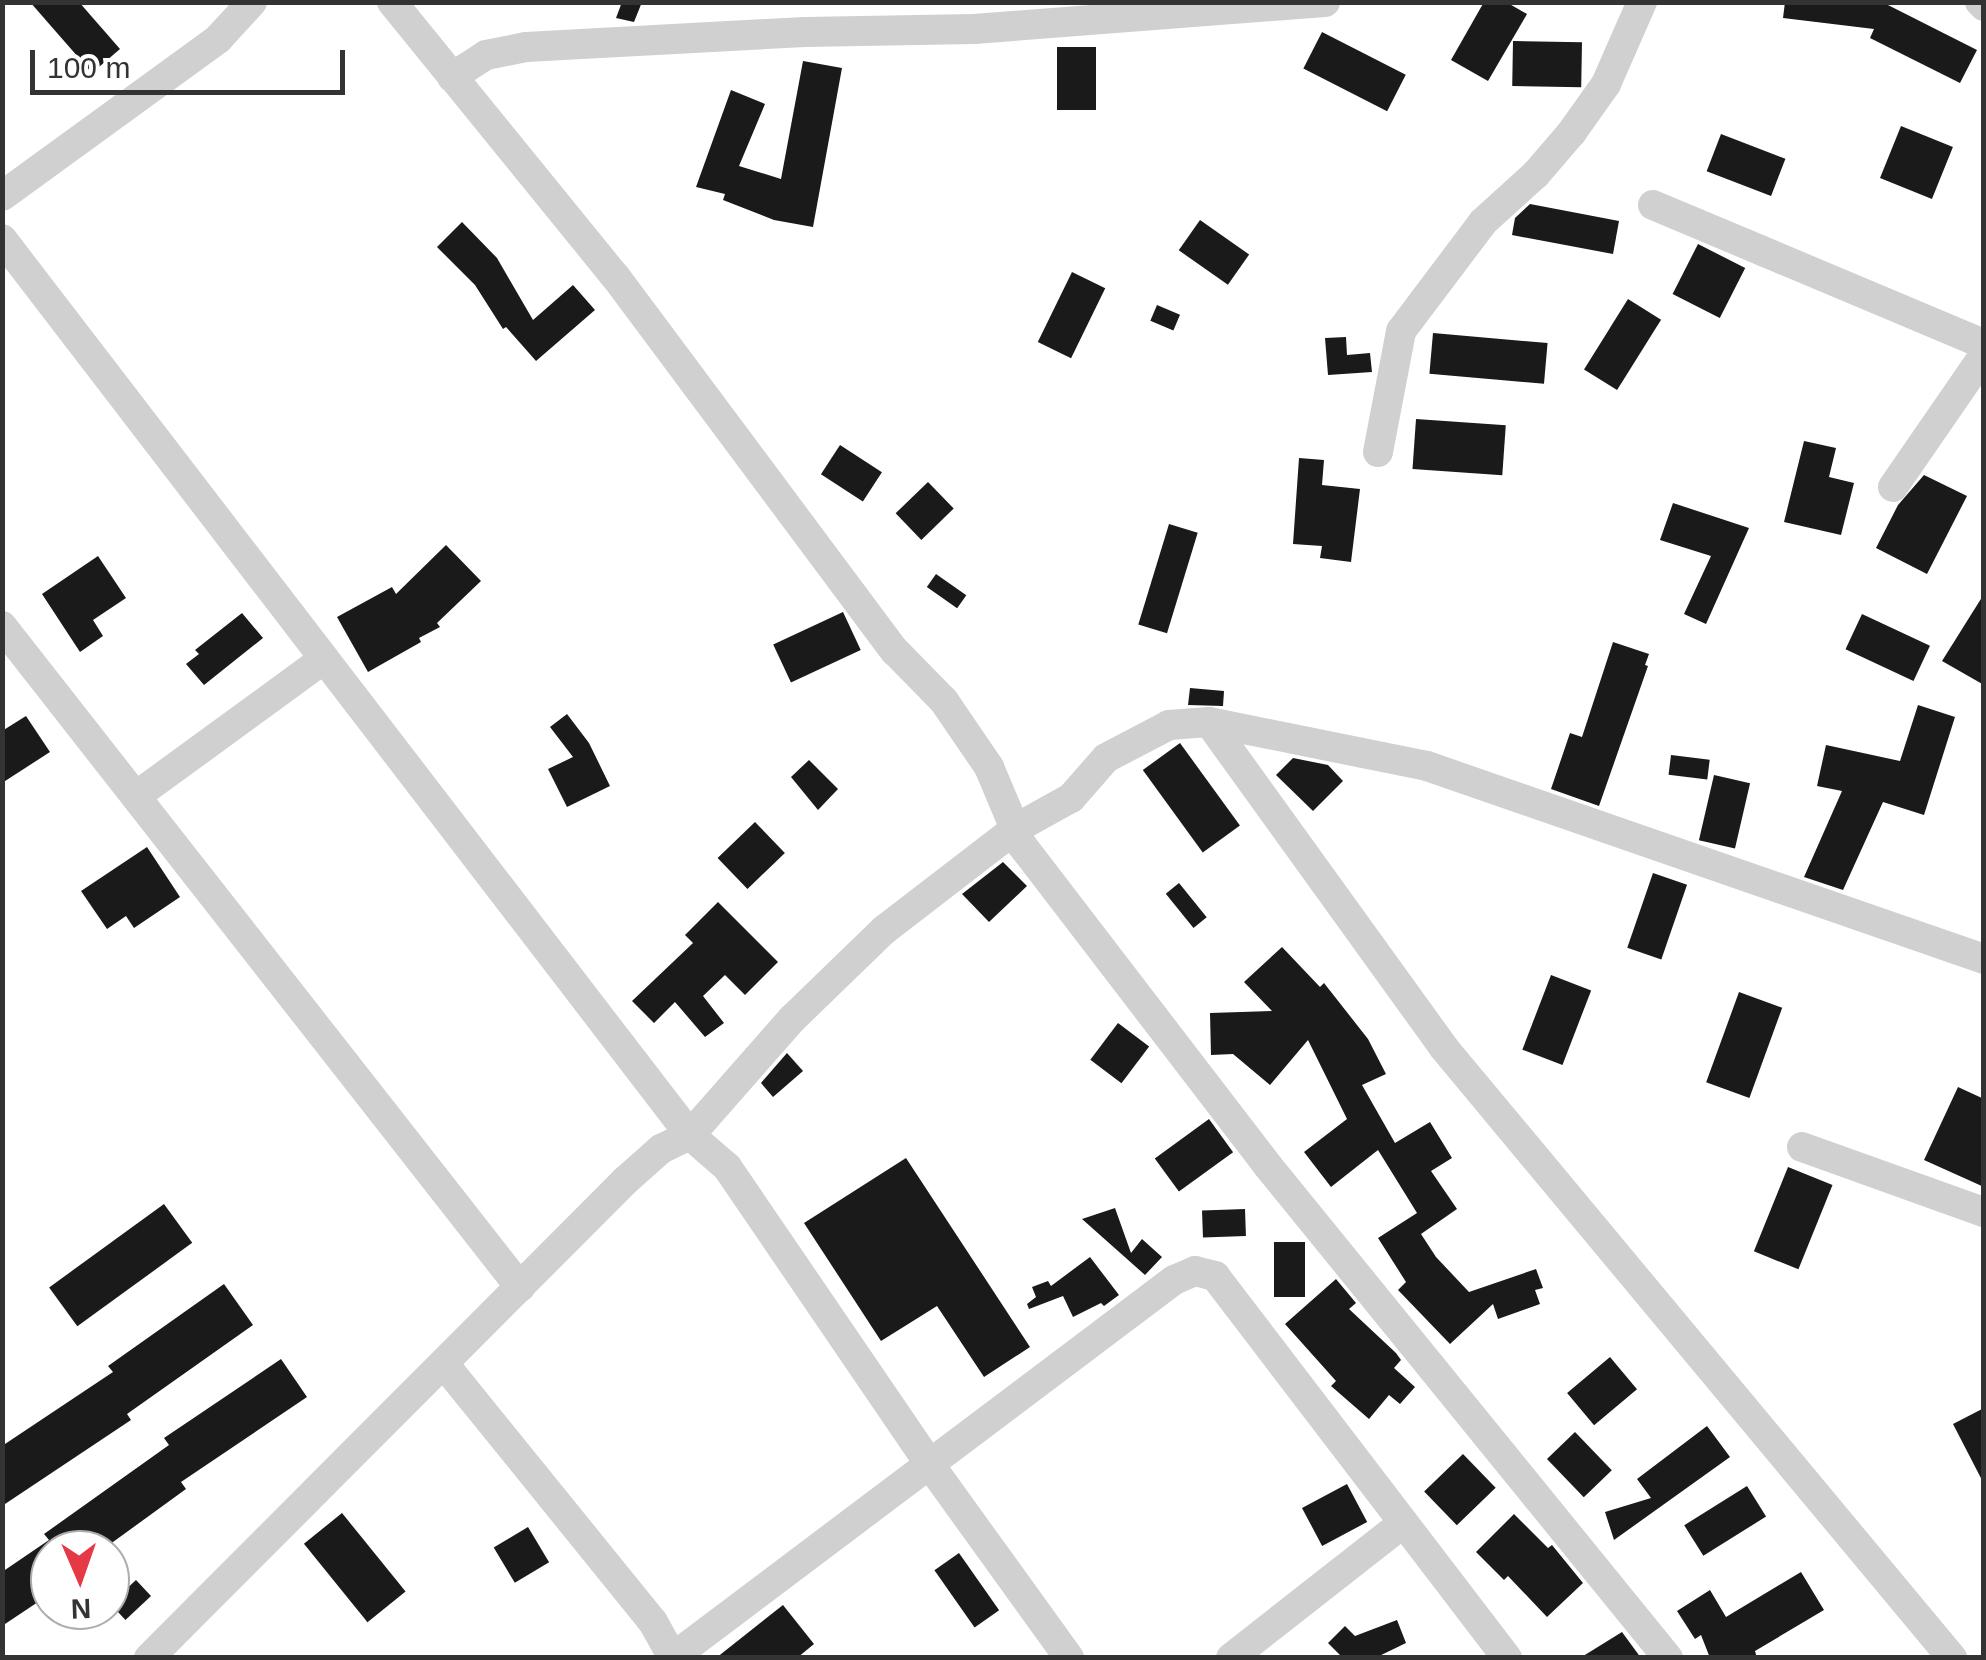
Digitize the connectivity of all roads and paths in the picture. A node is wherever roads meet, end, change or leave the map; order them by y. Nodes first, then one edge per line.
1 (252, 2) edge
2 (392, 2) edge
3 (1325, 2) edge
4 (1642, 2) edge
5 (452, 77) junction
6 (2, 196) edge
7 (1653, 205) dead end
8 (2, 239) edge
9 (1984, 344) edge
10 (1984, 355) edge
11 (1378, 452) dead end
12 (1893, 486) dead end
13 (2, 626) edge
14 (324, 659) junction
15 (1208, 722) junction
16 (136, 796) junction
17 (1015, 829) junction
18 (1984, 959) edge
19 (690, 1136) junction
20 (1802, 1147) dead end
21 (1984, 1212) edge
22 (520, 1287) junction
23 (444, 1364) junction
24 (930, 1465) junction
25 (1402, 1524) junction
26 (673, 1657) edge
27 (148, 1658) edge
28 (1069, 1658) edge
29 (1231, 1658) edge
30 (1506, 1658) edge
31 (1668, 1658) edge
32 (1952, 1658) edge

1 - 6 street
2 - 5 street
3 - 5 street
4 - 11 street
5 - 17 street
7 - 9 street
8 - 14 street
10 - 12 street
13 - 16 street
14 - 16 street
14 - 19 street
15 - 17 street
15 - 18 street
15 - 32 street
16 - 22 street
17 - 19 street
17 - 31 street
19 - 22 street
19 - 24 street
20 - 21 street
22 - 23 street
23 - 26 street
23 - 27 street
24 - 25 street
24 - 26 street
24 - 28 street
25 - 29 street
25 - 30 street

